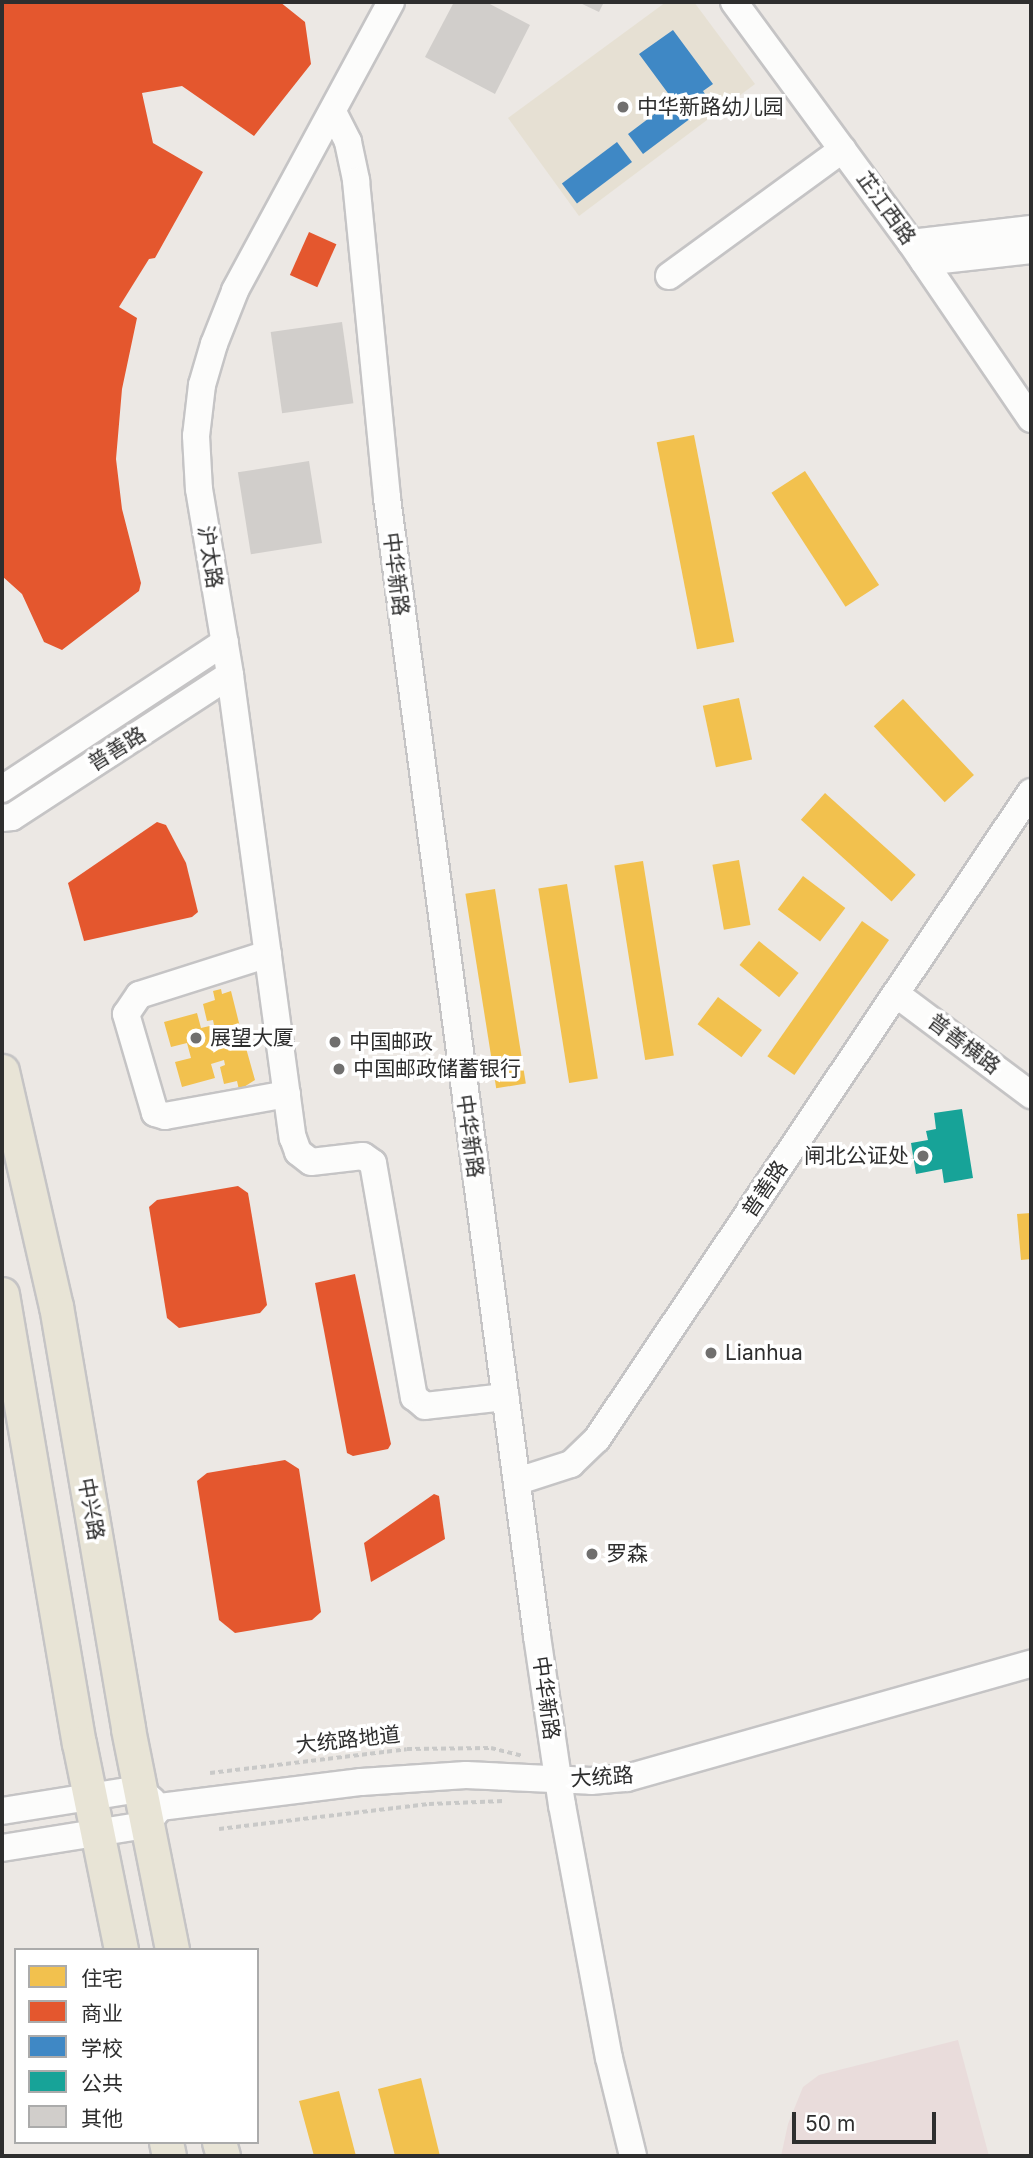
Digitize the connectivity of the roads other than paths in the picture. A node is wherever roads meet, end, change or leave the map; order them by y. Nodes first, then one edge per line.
1 (391, 2) edge
2 (734, 2) edge
3 (334, 114) junction
4 (843, 149) junction
5 (1031, 229) edge
6 (1031, 250) edge
7 (918, 253) junction
8 (669, 276) dead end
9 (1031, 419) edge
10 (225, 642) junction
11 (230, 675) junction
12 (2, 789) edge
13 (1031, 792) edge
14 (2, 818) edge
15 (268, 954) junction
16 (896, 994) junction
17 (2, 1071) edge
18 (287, 1094) junction
19 (1031, 1095) edge
20 (2, 1294) edge
21 (505, 1397) junction
22 (518, 1481) junction
23 (1031, 1664) edge
24 (558, 1780) junction
25 (89, 1796) junction
26 (148, 1807) junction
27 (2, 1811) edge
28 (96, 1832) junction
29 (2, 1847) edge
30 (121, 1948) edge
31 (172, 1948) edge
32 (633, 2156) edge

1 - 3 street, 沪太路
2 - 4 street, 芷江西路
3 - 10 street, 沪太路
3 - 21 street, 中华新路
4 - 7 street, 芷江西路
4 - 8 street
5 - 7 street
6 - 7 street
7 - 9 street, 芷江西路
10 - 11 street, 沪太路
10 - 12 street, 普善路
11 - 14 street, 普善路
11 - 15 street, 沪太路
13 - 16 street, 普善路
15 - 18 street, 沪太路
15 - 18 street
16 - 19 street, 普善横路
16 - 22 street, 普善路
17 - 26 main road, 中兴路
18 - 21 street, 沪太路
20 - 25 main road
21 - 22 street, 中华新路
22 - 24 street, 中华新路
23 - 24 street, 大统路
24 - 26 street, 大统路
24 - 32 street, 中华新路
25 - 26 street, 大统路
25 - 27 street, 大统路
25 - 28 main road
26 - 28 street, 大统路
26 - 31 main road, 中兴路
28 - 29 street, 大统路
28 - 30 main road

